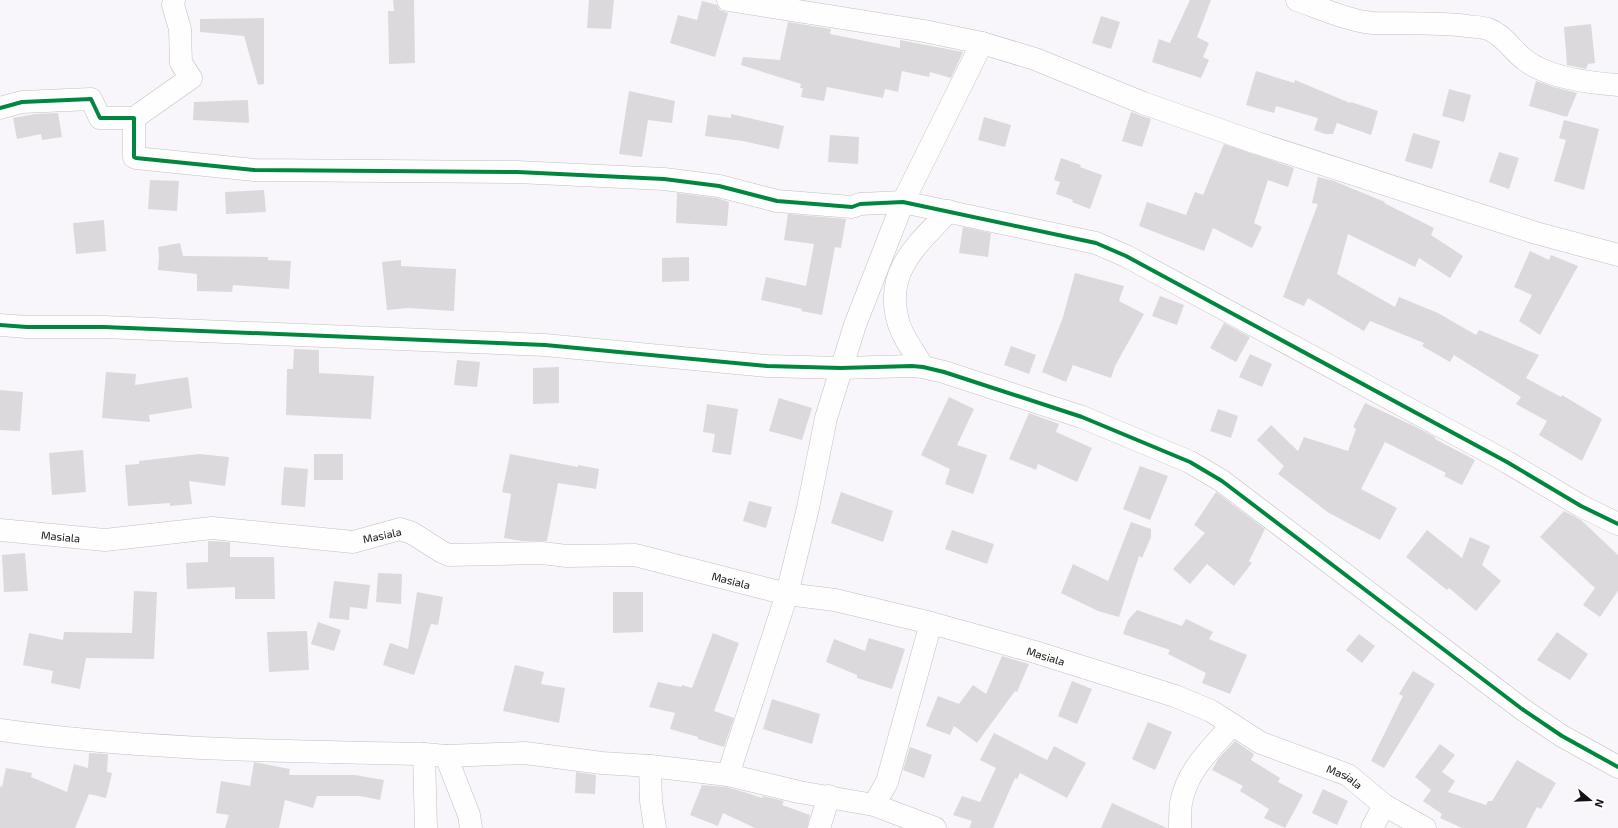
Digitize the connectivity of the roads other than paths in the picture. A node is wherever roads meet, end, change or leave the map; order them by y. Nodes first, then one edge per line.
1 (174, 0) edge
2 (728, 0) edge
3 (1297, 0) edge
4 (982, 43) junction
5 (1618, 85) edge
6 (0, 108) edge
7 (134, 118) junction
8 (903, 202) junction
9 (949, 211) junction
10 (1618, 255) edge
11 (0, 325) edge
12 (923, 367) junction
13 (841, 368) junction
14 (1618, 524) edge
15 (0, 530) edge
16 (786, 594) junction
17 (931, 623) junction
18 (1232, 725) junction
19 (0, 730) edge
20 (424, 754) junction
21 (446, 756) junction
22 (650, 766) junction
23 (1618, 767) edge
24 (728, 775) junction
25 (829, 796) junction
26 (874, 805) junction
27 (1384, 805) junction
28 (426, 828) edge
29 (471, 828) edge
30 (655, 828) edge
31 (819, 828) edge
32 (935, 828) edge
33 (1180, 828) edge
34 (1372, 828) edge
35 (1425, 828) edge

1 - 7 street
2 - 4 street
3 - 5 street
4 - 8 street
4 - 10 street
6 - 7 street
7 - 8 street
8 - 9 street
8 - 13 street
9 - 12 street
9 - 14 street
11 - 13 street
12 - 13 street
12 - 23 street
13 - 16 street
15 - 16 street, Masiala
16 - 17 street, Masiala
16 - 24 street
17 - 18 street, Masiala
17 - 26 street
18 - 27 street, Masiala
18 - 33 street
19 - 20 street
20 - 21 street
20 - 28 street
21 - 22 street
21 - 29 street
22 - 24 street
22 - 30 street
24 - 25 street
25 - 26 street
25 - 31 street
26 - 32 street
27 - 34 street
27 - 35 street, Masiala

